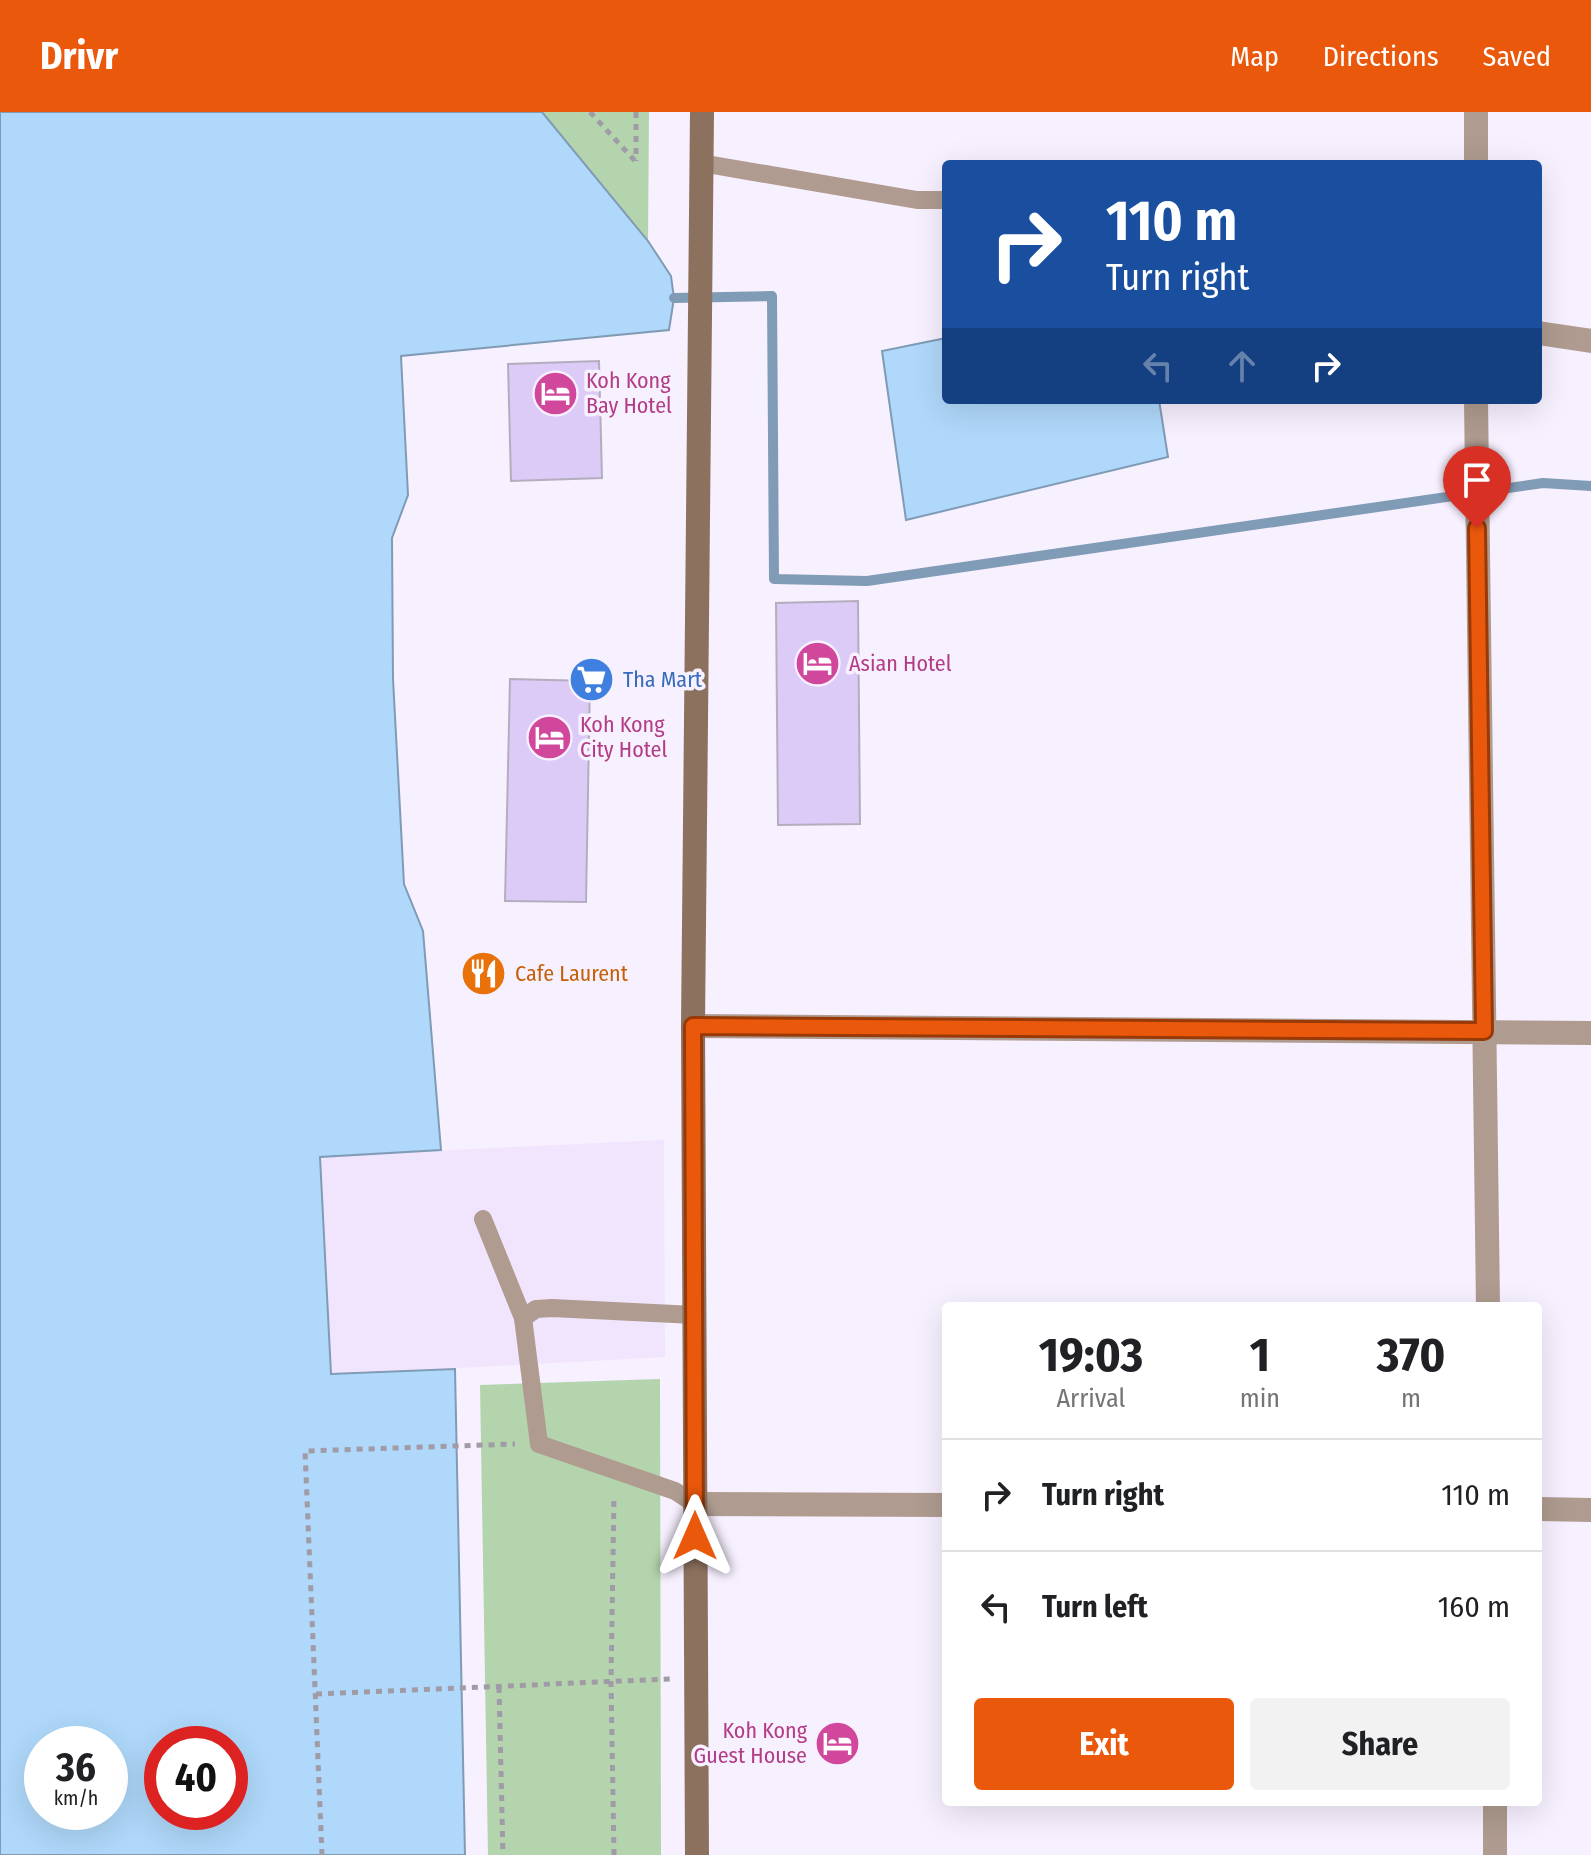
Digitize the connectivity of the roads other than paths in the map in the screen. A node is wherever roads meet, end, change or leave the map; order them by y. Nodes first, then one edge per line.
1 (702, 112) edge
2 (1476, 112) edge
3 (1476, 160) edge
4 (701, 163) junction
5 (942, 200) edge
6 (1542, 334) edge
7 (1591, 341) edge
8 (1476, 404) edge
9 (693, 1026) junction
10 (1484, 1031) junction
11 (1591, 1033) edge
12 (483, 1219) dead end
13 (1488, 1302) edge
14 (694, 1315) junction
15 (523, 1318) junction
16 (695, 1504) junction
17 (942, 1505) edge
18 (1542, 1509) edge
19 (1591, 1510) edge
20 (1495, 1806) edge
21 (697, 1855) edge
22 (1495, 1855) edge

1 - 4 street
2 - 3 street
4 - 5 lane
4 - 9 street
6 - 7 street
8 - 10 street
9 - 10 street
9 - 14 street
10 - 11 street
10 - 13 street
12 - 15 lane
14 - 15 lane
14 - 16 street
15 - 16 lane
16 - 17 street
16 - 21 street
18 - 19 street
20 - 22 street

